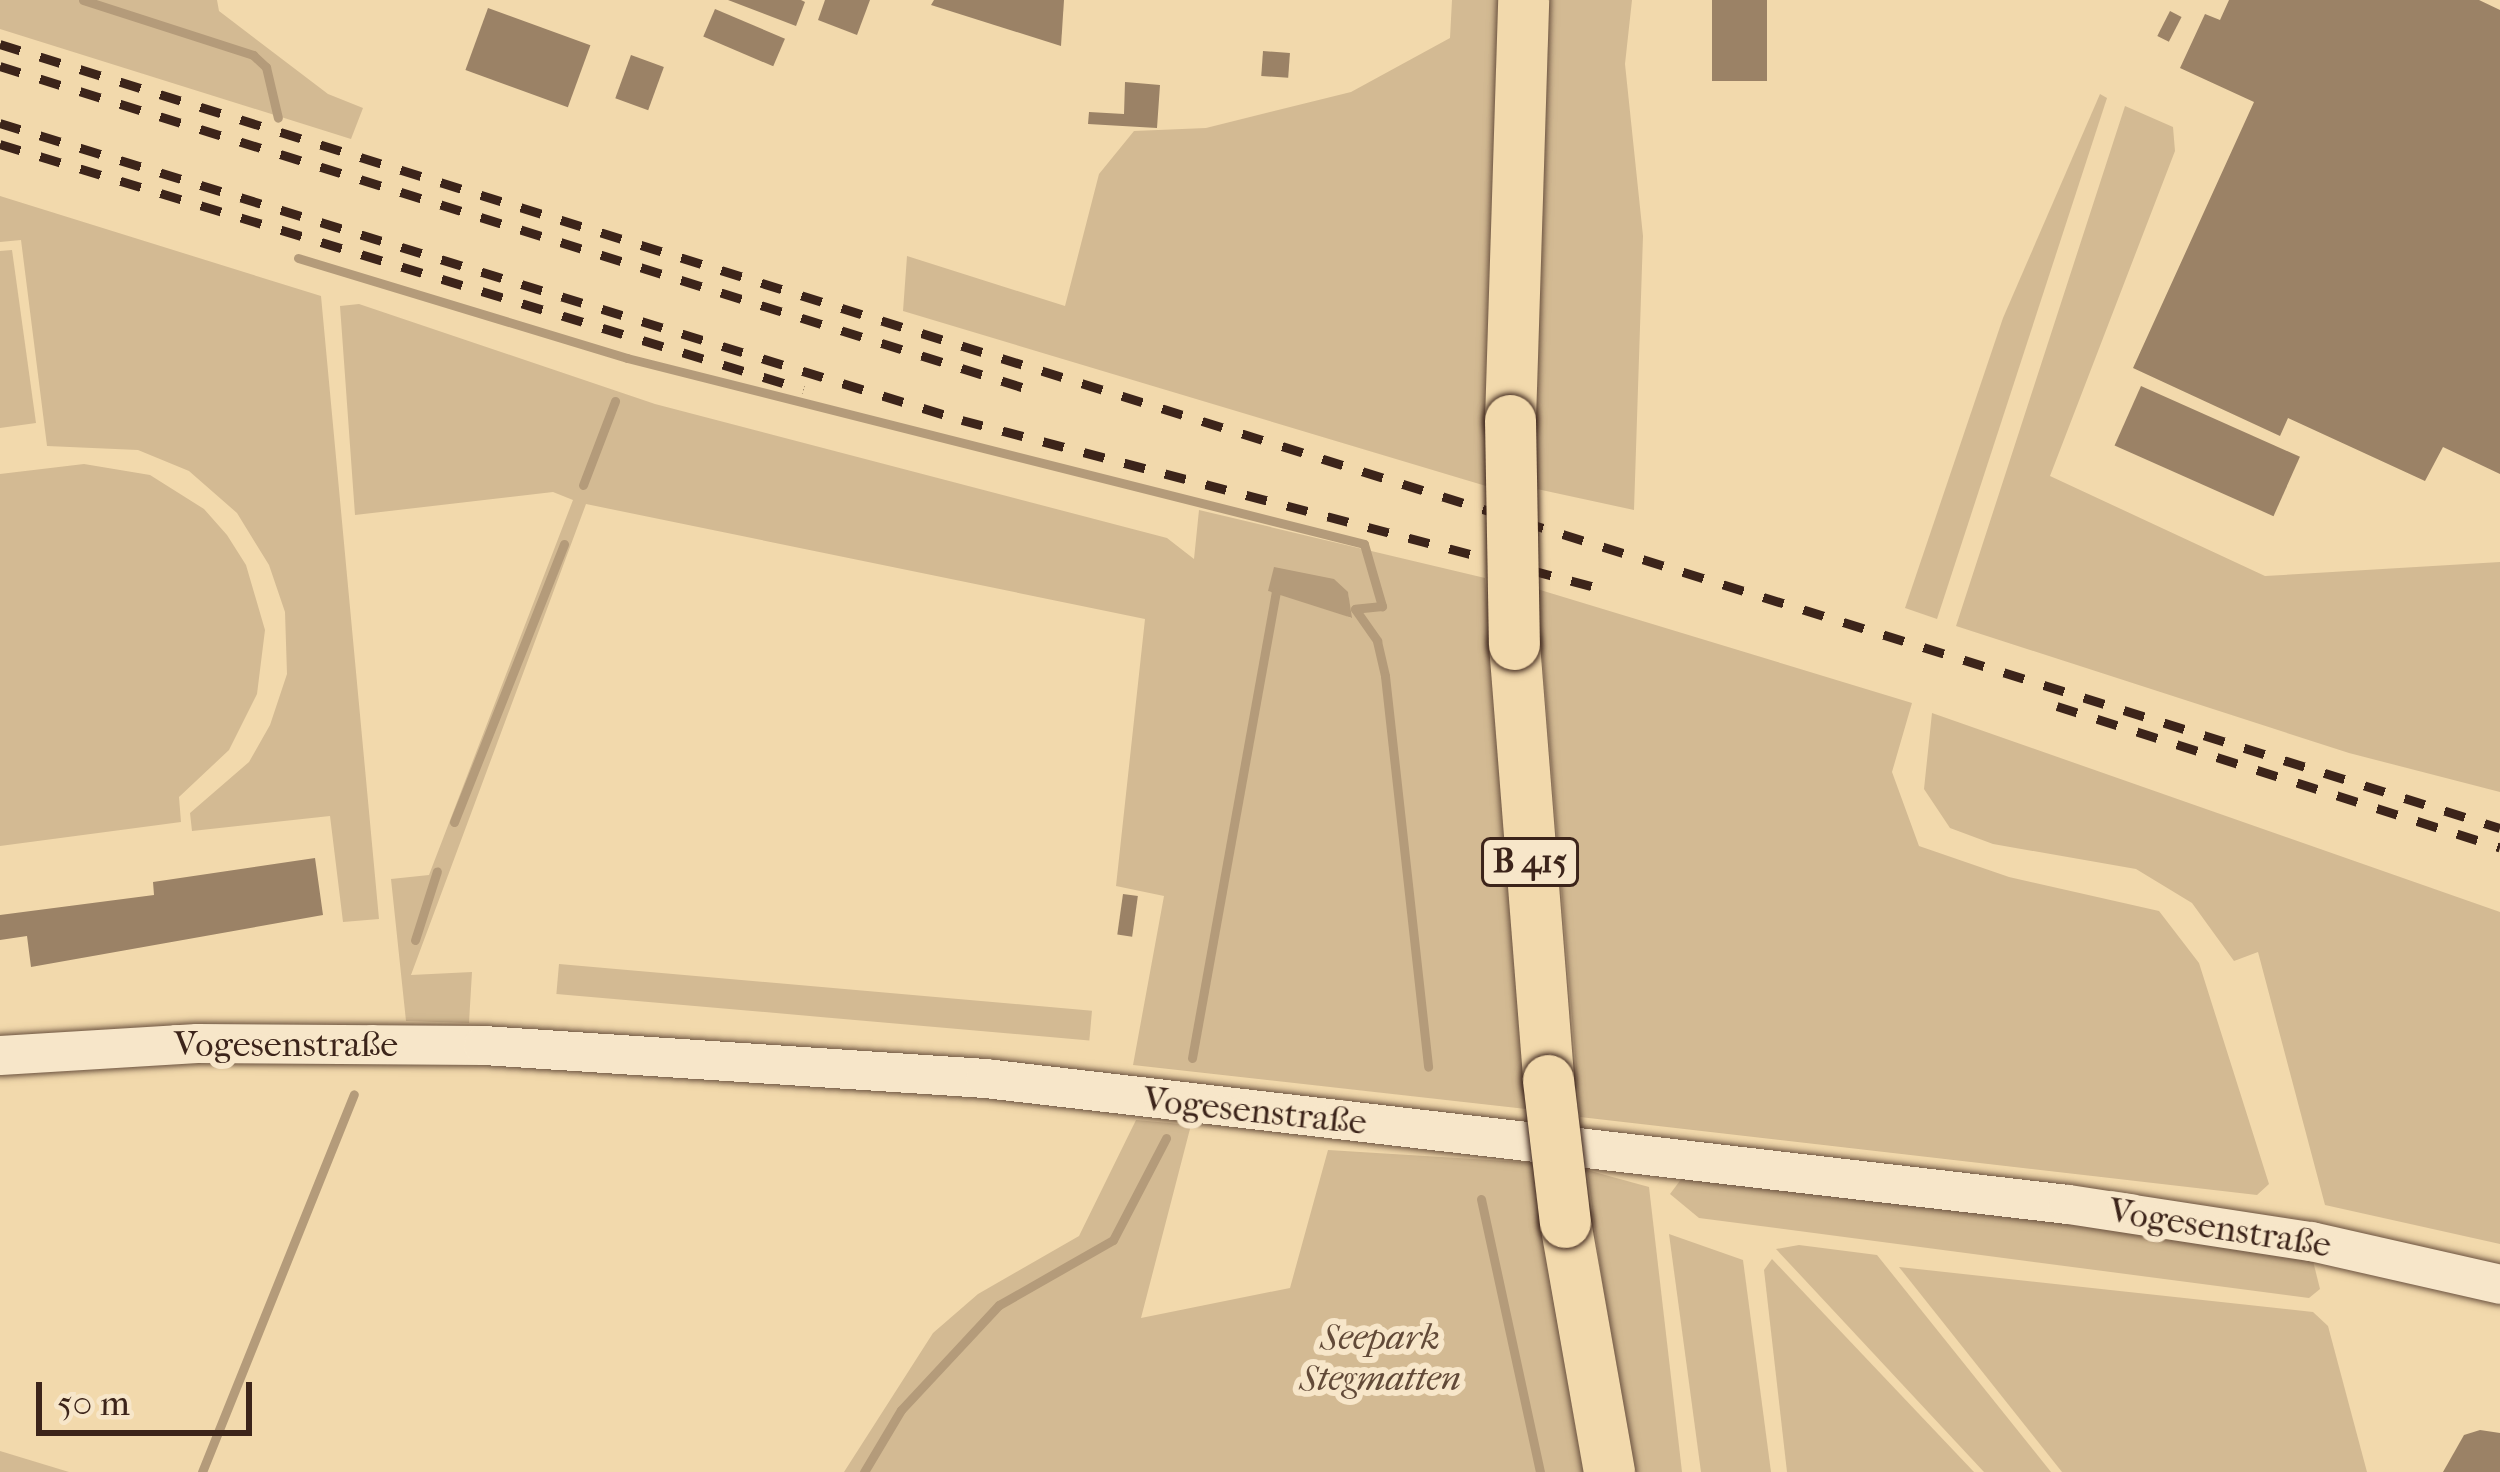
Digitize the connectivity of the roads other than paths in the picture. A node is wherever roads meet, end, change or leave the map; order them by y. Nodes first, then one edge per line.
1 (1523, 0) edge
2 (0, 1054) edge
3 (2500, 1284) edge
4 (1610, 1472) edge

1 - 4 main road, B 415, bridge
2 - 3 street, Vogesenstraße

